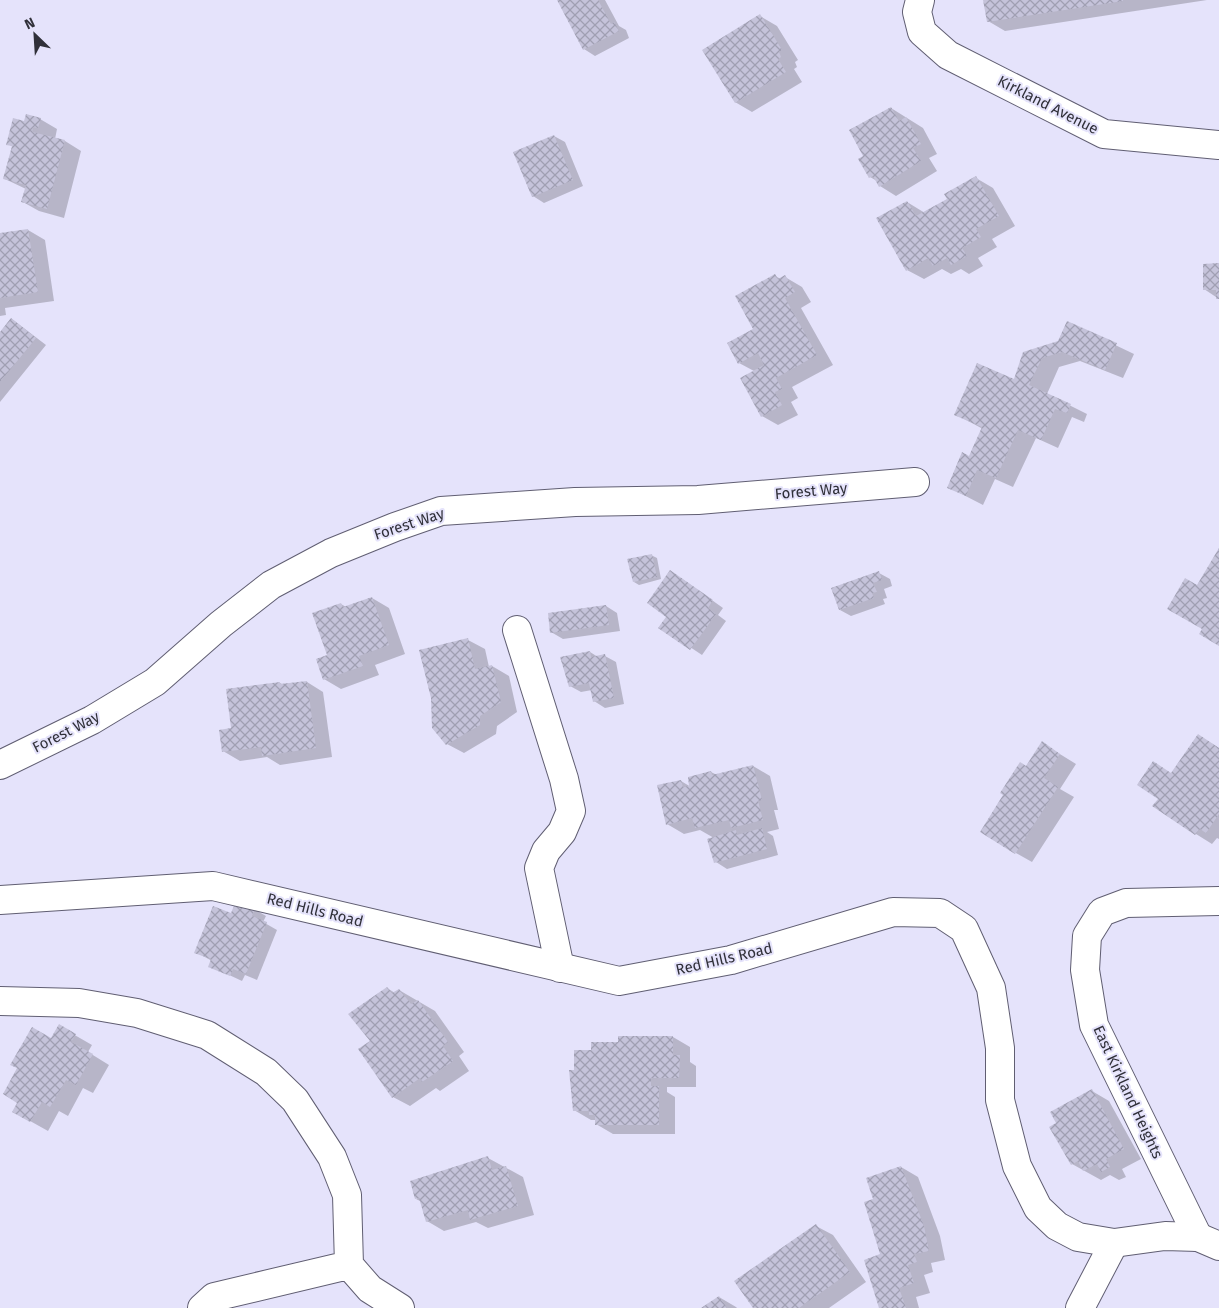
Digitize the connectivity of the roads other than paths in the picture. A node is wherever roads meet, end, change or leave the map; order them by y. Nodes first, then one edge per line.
1 (920, 0) edge
2 (1219, 145) edge
3 (915, 482) dead end
4 (517, 630) dead end
5 (0, 765) edge
6 (0, 900) edge
7 (1219, 900) edge
8 (560, 968) junction
9 (0, 1001) edge
10 (1209, 1241) edge
11 (1114, 1242) junction
12 (349, 1265) junction
13 (202, 1308) edge
14 (400, 1308) edge
15 (1080, 1308) edge

1 - 2 street, Kirkland Avenue
3 - 5 street, Forest Way
4 - 8 street
6 - 8 street, Red Hills Road
7 - 10 street, East Kirkland Heights
8 - 11 street, Red Hills Road
9 - 12 street
10 - 11 street, Red Hills Road
11 - 15 street
12 - 13 street
12 - 14 street

